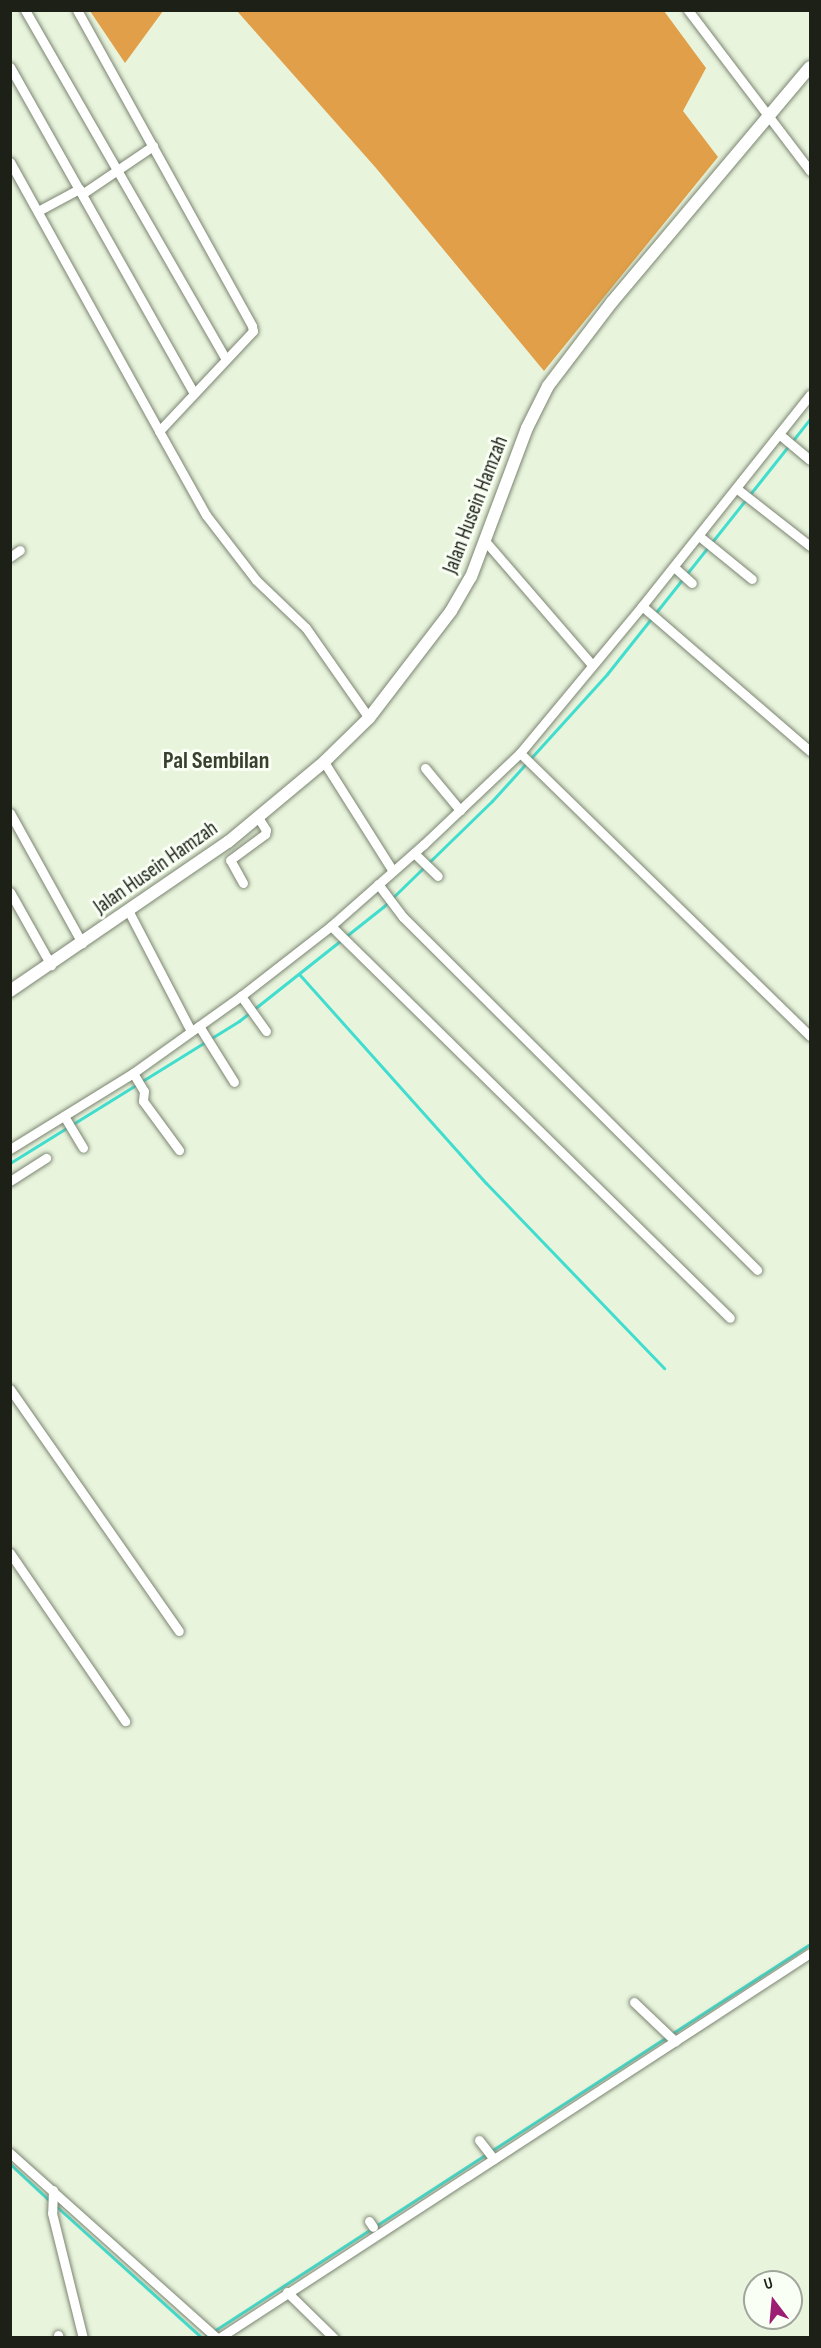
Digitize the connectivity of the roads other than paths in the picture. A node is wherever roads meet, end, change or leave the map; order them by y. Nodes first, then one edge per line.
1 (25, 10) edge
2 (77, 10) edge
3 (688, 10) edge
4 (10, 67) edge
5 (809, 71) edge
6 (770, 116) junction
7 (153, 146) junction
8 (10, 162) edge
9 (117, 170) junction
10 (810, 171) edge
11 (81, 191) junction
12 (38, 211) junction
13 (226, 358) junction
14 (194, 393) junction
15 (810, 395) edge
16 (159, 431) junction
17 (781, 436) junction
18 (810, 460) edge
19 (739, 490) junction
20 (700, 537) junction
21 (486, 542) junction
22 (810, 546) edge
23 (20, 550) dead end
24 (10, 557) edge
25 (676, 569) junction
26 (752, 579) dead end
27 (692, 583) dead end
28 (642, 607) junction
29 (592, 665) junction
30 (369, 718) junction
31 (810, 751) edge
32 (521, 753) junction
33 (324, 762) junction
34 (425, 768) dead end
35 (460, 810) junction
36 (10, 813) edge
37 (258, 817) junction
38 (414, 853) junction
39 (393, 871) junction
40 (438, 876) dead end
41 (243, 884) dead end
42 (379, 885) junction
43 (10, 892) edge
44 (129, 912) junction
45 (332, 927) junction
46 (82, 943) junction
47 (51, 965) junction
48 (10, 992) edge
49 (243, 998) junction
50 (197, 1029) junction
51 (266, 1031) dead end
52 (810, 1036) edge
53 (135, 1076) junction
54 (234, 1082) dead end
55 (65, 1119) junction
56 (83, 1148) dead end
57 (10, 1149) edge
58 (179, 1150) dead end
59 (46, 1158) dead end
60 (10, 1181) edge
61 (757, 1270) dead end
62 (730, 1318) dead end
63 (10, 1389) edge
64 (10, 1553) edge
65 (179, 1631) dead end
66 (126, 1721) dead end
67 (810, 1953) edge
68 (634, 2002) dead end
69 (668, 2035) junction
70 (481, 2143) dead end
71 (10, 2153) edge
72 (493, 2157) junction
73 (53, 2191) junction
74 (287, 2292) junction
75 (83, 2337) edge
76 (217, 2337) edge
77 (334, 2337) edge

1 - 9 street
2 - 7 street
3 - 6 street
4 - 11 street
5 - 6 street, Jalan Husein Hamzah
6 - 10 street
6 - 21 street, Jalan Husein Hamzah
7 - 9 street
7 - 13 street
8 - 12 street
9 - 11 street
9 - 13 street
11 - 12 street
11 - 14 street
12 - 16 street
13 - 14 street
14 - 16 street
15 - 17 street
16 - 30 street
17 - 18 street
17 - 19 street
19 - 20 street
19 - 22 street
20 - 25 street
20 - 26 street
21 - 29 street
21 - 30 street, Jalan Husein Hamzah
23 - 24 street
25 - 27 street
25 - 28 street
28 - 29 street
28 - 31 street
29 - 32 street
30 - 33 street, Jalan Husein Hamzah
32 - 35 street
32 - 52 street
33 - 37 street, Jalan Husein Hamzah
33 - 39 street
34 - 35 street
35 - 38 street
36 - 46 street
37 - 41 street
37 - 44 street, Jalan Husein Hamzah
38 - 39 street
38 - 40 street
39 - 42 street
42 - 45 street
42 - 61 street
43 - 47 street
44 - 46 street, Jalan Husein Hamzah
44 - 50 street
45 - 49 street
45 - 62 street
46 - 47 street, Jalan Husein Hamzah
47 - 48 street, Jalan Husein Hamzah
49 - 50 street
49 - 51 street
50 - 53 street
50 - 54 street
53 - 55 street
53 - 58 street
55 - 56 street
55 - 57 street
59 - 60 street
63 - 65 street
64 - 66 street
67 - 69 street
68 - 69 street
69 - 72 street
70 - 72 street
71 - 73 street
72 - 74 street
73 - 75 street
73 - 76 street
74 - 76 street
74 - 77 street

